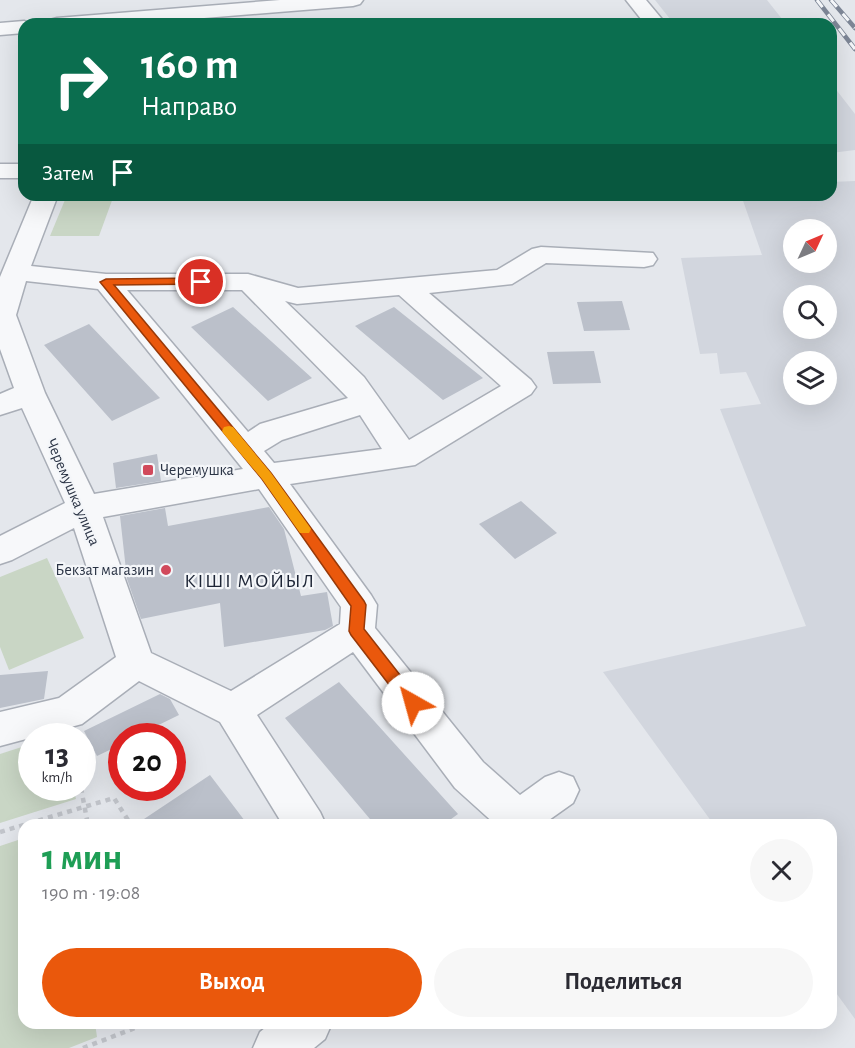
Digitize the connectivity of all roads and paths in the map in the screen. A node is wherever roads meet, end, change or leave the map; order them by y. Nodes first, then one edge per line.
1 (353, 0) edge
2 (636, 0) edge
3 (131, 18) edge
4 (651, 18) edge
5 (18, 28) edge
6 (0, 29) edge
7 (0, 171) edge
8 (18, 171) edge
9 (44, 201) edge
10 (644, 259) dead end
11 (15, 272) junction
12 (106, 282) junction
13 (248, 282) junction
14 (407, 288) junction
15 (30, 393) junction
16 (366, 403) junction
17 (0, 405) edge
18 (244, 448) junction
19 (404, 457) junction
20 (267, 476) junction
21 (84, 508) junction
22 (0, 551) edge
23 (357, 631) junction
24 (136, 663) junction
25 (233, 710) junction
26 (0, 729) edge
27 (560, 790) dead end
28 (83, 801) edge
29 (84, 807) junction
30 (42, 819) edge
31 (87, 819) edge
32 (127, 819) edge
33 (302, 819) edge
34 (18, 826) edge
35 (0, 831) edge
36 (301, 1029) edge
37 (129, 1030) edge
38 (83, 1048) edge
39 (276, 1048) edge

1 - 3 street
2 - 4 street
5 - 6 street
7 - 8 street
9 - 11 street, Черемушка улица
10 - 14 street
11 - 12 street
11 - 15 street, Черемушка улица
12 - 13 street
12 - 18 street
13 - 14 street
13 - 16 street
14 - 19 street
15 - 17 street
15 - 21 street, Черемушка улица
16 - 18 street
16 - 19 street
18 - 20 street
19 - 20 street
20 - 21 street
20 - 23 street
21 - 22 street
21 - 24 street, Черемушка улица
23 - 25 street
23 - 27 street
24 - 25 street
24 - 26 street
25 - 33 street
28 - 29 path
29 - 30 path
29 - 31 path
29 - 32 path
34 - 35 path
36 - 39 street
37 - 38 path

